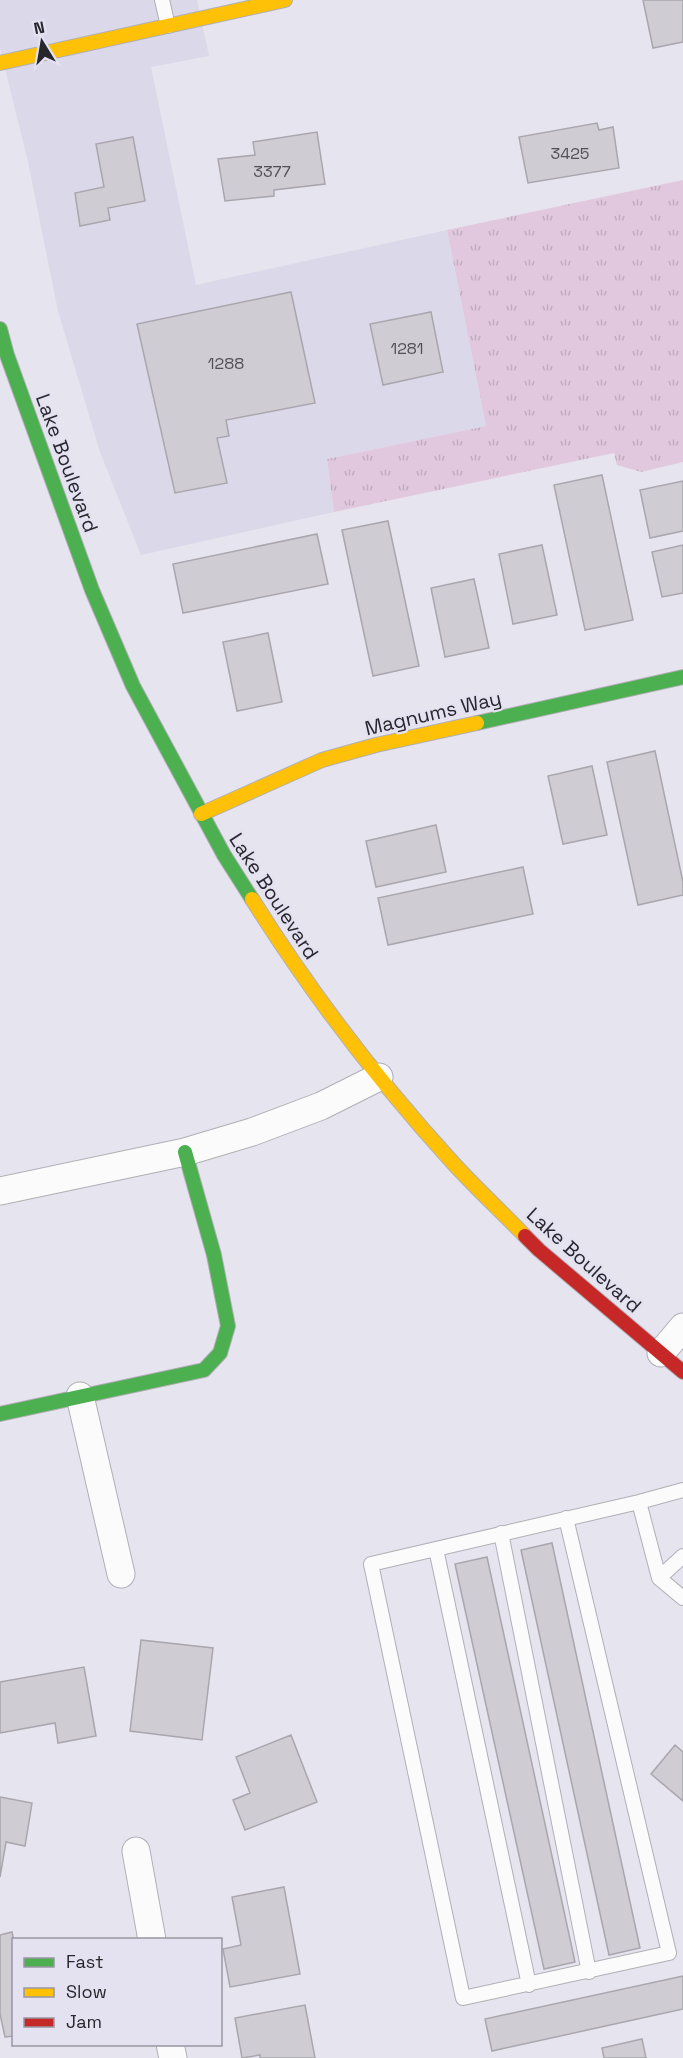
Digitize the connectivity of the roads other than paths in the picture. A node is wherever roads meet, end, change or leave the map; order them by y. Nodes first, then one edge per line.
1 (162, 0) edge
2 (276, 1) edge
3 (168, 26) junction
4 (0, 63) edge
5 (0, 329) edge
6 (683, 676) edge
7 (201, 814) junction
8 (379, 1077) junction
9 (185, 1152) junction
10 (0, 1191) edge
11 (683, 1327) edge
12 (661, 1353) junction
13 (683, 1372) edge
14 (80, 1396) junction
15 (0, 1414) edge
16 (683, 1491) edge
17 (639, 1502) junction
18 (566, 1518) junction
19 (501, 1533) junction
20 (436, 1549) junction
21 (683, 1556) edge
22 (121, 1574) dead end
23 (659, 1578) junction
24 (683, 1598) edge
25 (136, 1851) dead end
26 (152, 1938) edge
27 (589, 1972) junction
28 (529, 1984) junction

1 - 3 lane
2 - 3 main road
3 - 4 main road
5 - 7 main road, Lake Boulevard
6 - 7 main road, Magnums Way
7 - 8 main road, Lake Boulevard
8 - 9 street
8 - 12 main road, Lake Boulevard
9 - 10 street
9 - 14 main road
11 - 12 street
12 - 13 main road, Lake Boulevard
14 - 15 main road
14 - 22 street
16 - 17 lane
17 - 18 lane
17 - 23 lane
18 - 19 lane
18 - 27 lane
19 - 20 lane
19 - 27 lane
20 - 28 lane
20 - 28 lane
21 - 23 lane
23 - 24 lane
25 - 26 street
27 - 28 lane

